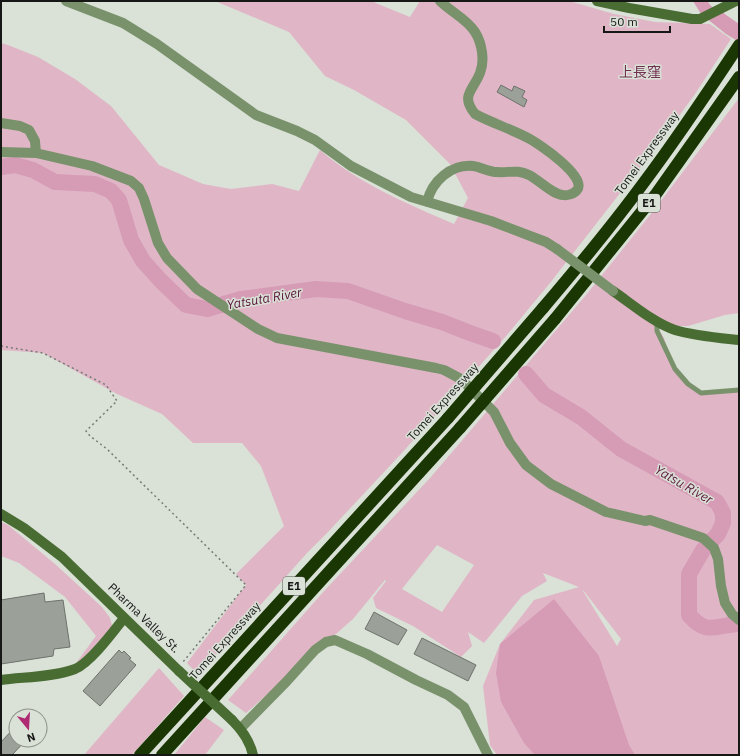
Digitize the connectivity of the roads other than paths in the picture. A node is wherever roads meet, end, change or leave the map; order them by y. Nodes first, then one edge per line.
1 (66, 1) edge
2 (440, 1) edge
3 (597, 1) edge
4 (736, 1) edge
5 (739, 45) edge
6 (737, 80) edge
7 (1, 123) edge
8 (1, 152) edge
9 (36, 153) junction
10 (427, 202) junction
11 (657, 321) junction
12 (739, 340) edge
13 (739, 390) edge
14 (1, 514) edge
15 (124, 618) junction
16 (739, 620) edge
17 (1, 680) edge
18 (240, 728) junction
19 (140, 755) edge
20 (162, 755) edge
21 (253, 755) edge
22 (488, 755) edge

1 - 10 street
2 - 10 street
3 - 4 street
5 - 19 highway, Tomei Expressway / E1, bridge
6 - 20 highway, E1, bridge
7 - 9 street
8 - 9 street
9 - 16 street
10 - 11 street, bridge
11 - 12 street
11 - 13 lane
14 - 15 street, Pharma Valley St.
15 - 17 street
15 - 18 street, Pharma Valley St., bridge
18 - 21 street, Pharma Valley St.
18 - 22 street

